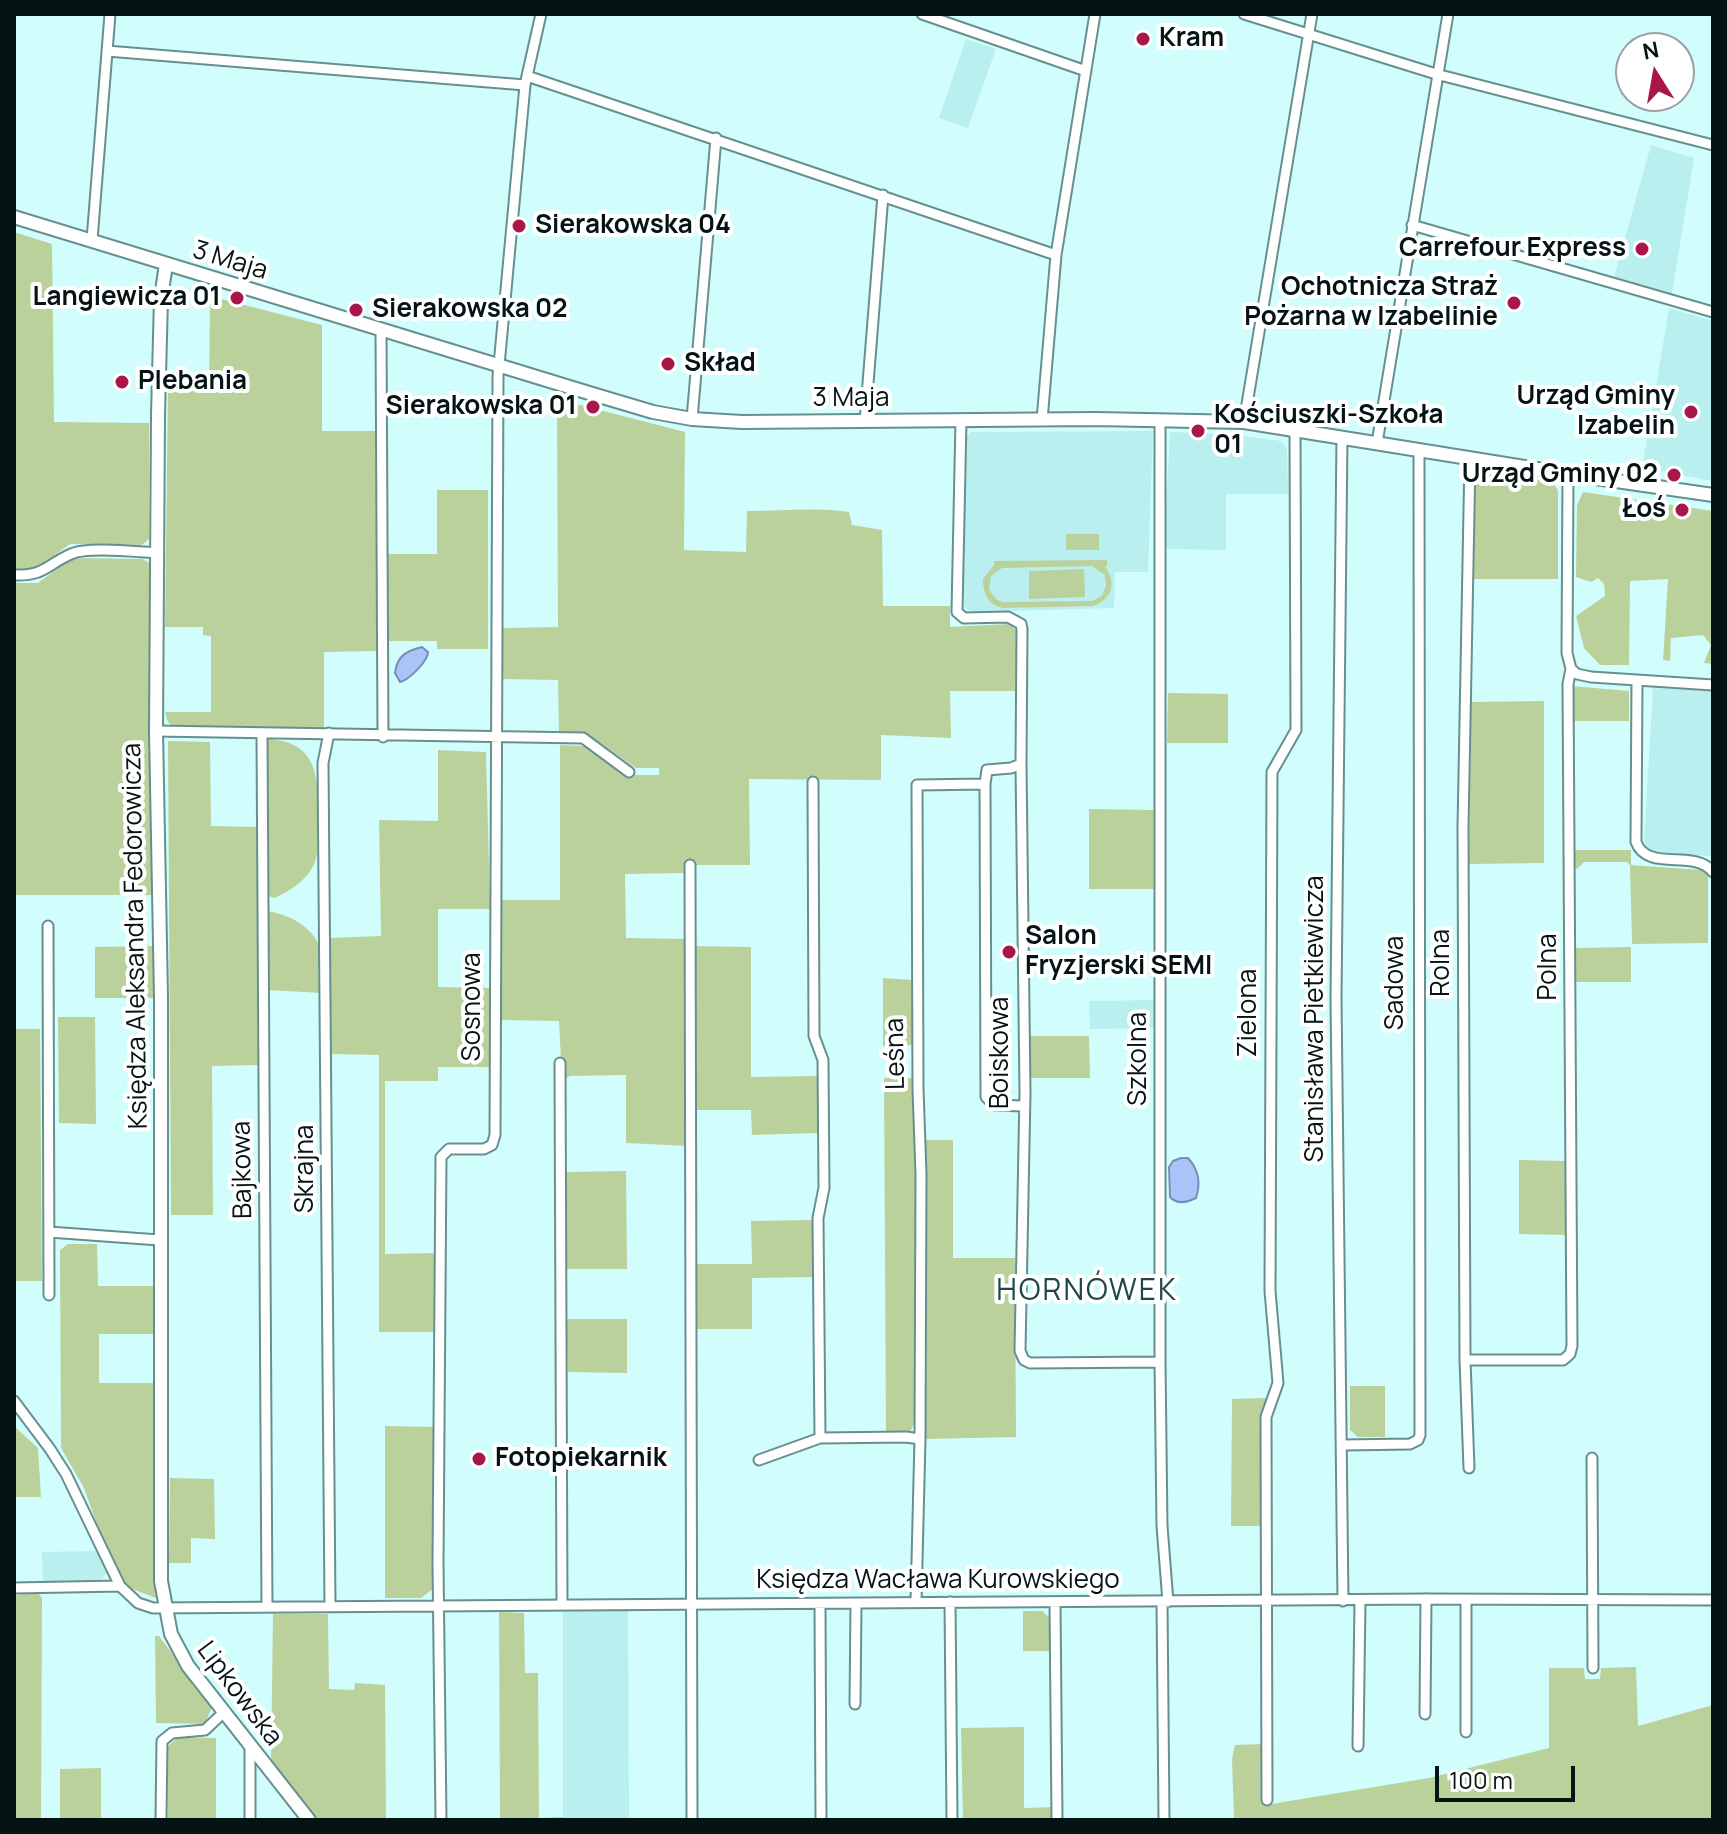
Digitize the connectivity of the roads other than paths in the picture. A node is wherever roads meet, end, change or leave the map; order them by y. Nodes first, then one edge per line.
1 (110, 14) edge
2 (541, 14) edge
3 (922, 14) edge
4 (1095, 14) edge
5 (1244, 14) edge
6 (1312, 14) edge
7 (1448, 14) edge
8 (1308, 35) junction
9 (107, 51) junction
10 (1086, 71) junction
11 (1436, 74) junction
12 (526, 80) junction
13 (716, 138) junction
14 (1713, 145) edge
15 (883, 195) junction
16 (14, 217) edge
17 (1412, 225) junction
18 (92, 240) junction
19 (1056, 255) junction
20 (166, 264) junction
21 (1713, 312) edge
22 (381, 329) junction
23 (499, 365) junction
24 (692, 419) junction
25 (961, 420) junction
26 (1042, 420) junction
27 (1160, 420) junction
28 (865, 421) junction
29 (1244, 422) junction
30 (1295, 429) junction
31 (1342, 437) junction
32 (1377, 443) junction
33 (1419, 450) junction
34 (1470, 458) junction
35 (1568, 474) junction
36 (1713, 495) edge
37 (158, 553) junction
38 (14, 575) edge
39 (1571, 669) junction
40 (1637, 680) junction
41 (1713, 685) edge
42 (156, 731) junction
43 (329, 733) junction
44 (262, 734) junction
45 (383, 737) junction
46 (497, 737) junction
47 (1021, 764) junction
48 (629, 772) dead end
49 (813, 782) dead end
50 (985, 784) junction
51 (690, 865) dead end
52 (1713, 872) edge
53 (48, 926) dead end
54 (560, 1063) dead end
55 (1023, 1106) junction
56 (49, 1232) junction
57 (159, 1240) junction
58 (49, 1295) dead end
59 (1465, 1360) junction
60 (1160, 1362) junction
61 (14, 1401) edge
62 (820, 1438) junction
63 (920, 1439) junction
64 (1343, 1445) junction
65 (1592, 1458) dead end
66 (759, 1460) dead end
67 (1469, 1468) dead end
68 (120, 1586) junction
69 (14, 1588) edge
70 (1426, 1599) junction
71 (1466, 1600) junction
72 (1713, 1600) edge
73 (1266, 1601) junction
74 (1343, 1601) junction
75 (1360, 1601) junction
76 (1593, 1601) junction
77 (916, 1602) junction
78 (950, 1602) junction
79 (1055, 1602) junction
80 (1165, 1602) junction
81 (820, 1604) junction
82 (856, 1604) junction
83 (440, 1605) junction
84 (562, 1605) junction
85 (692, 1605) junction
86 (267, 1606) junction
87 (330, 1606) junction
88 (164, 1607) junction
89 (1593, 1668) dead end
90 (855, 1704) dead end
91 (223, 1713) junction
92 (1425, 1714) dead end
93 (1466, 1732) dead end
94 (250, 1746) junction
95 (1358, 1746) dead end
96 (1267, 1800) dead end
97 (161, 1820) edge
98 (250, 1820) edge
99 (309, 1820) edge
100 (441, 1820) edge
101 (692, 1820) edge
102 (821, 1820) edge
103 (952, 1820) edge
104 (1057, 1820) edge
105 (1164, 1820) edge

1 - 9 street
2 - 12 street, Sosnowa
3 - 10 street
4 - 10 street
5 - 8 street
6 - 8 street
7 - 11 street
8 - 11 street
8 - 29 street
9 - 12 street
9 - 18 street
10 - 19 street
11 - 14 street
11 - 17 street
12 - 13 street
12 - 23 street, Sosnowa
13 - 15 street
13 - 24 street
15 - 19 street
15 - 28 street
16 - 18 street, 3 Maja
17 - 21 street
17 - 32 street
18 - 20 street, 3 Maja
19 - 26 street
20 - 22 street, 3 Maja
20 - 37 street, Księdza Aleksandra Fedorowicza
22 - 23 street, 3 Maja
22 - 45 street
23 - 24 street, 3 Maja
23 - 46 street, Sosnowa
24 - 28 street, 3 Maja
25 - 26 street, 3 Maja
25 - 28 street, 3 Maja
25 - 47 street, Boiskowa
26 - 27 street, 3 Maja
27 - 29 street, 3 Maja
27 - 60 street, Szkolna
29 - 30 street, 3 Maja
30 - 31 street, 3 Maja
30 - 73 street, Zielona
31 - 32 street, 3 Maja
31 - 64 street, Stanisława Pietkiewicza
32 - 33 street, 3 Maja
33 - 34 street, 3 Maja
33 - 64 street, Sadowa
34 - 35 street, 3 Maja
34 - 59 street, Rolna
35 - 36 street, 3 Maja
35 - 39 street, Polna
37 - 38 street
37 - 42 street, Księdza Aleksandra Fedorowicza
39 - 40 street
39 - 59 street, Polna
40 - 41 street
40 - 52 street
42 - 44 street
42 - 57 street, Księdza Aleksandra Fedorowicza
43 - 44 street
43 - 45 street
43 - 87 street, Skrajna
44 - 86 street, Bajkowa
45 - 46 street
46 - 48 street
46 - 83 street, Sosnowa
47 - 50 street
47 - 55 street, Boiskowa
49 - 62 street
50 - 55 street
50 - 63 street, Leśna
51 - 85 street
53 - 56 street
54 - 84 street
55 - 60 street, Boiskowa
56 - 57 street
56 - 58 street
57 - 88 street, Księdza Aleksandra Fedorowicza
59 - 67 street, Rolna
60 - 80 street, Szkolna
61 - 68 street
62 - 63 street
62 - 66 street
63 - 77 street
64 - 74 street, Stanisława Pietkiewicza
65 - 76 street
68 - 69 street
68 - 88 street
70 - 71 street, Księdza Wacława Kurowskiego
70 - 75 street, Księdza Wacława Kurowskiego
70 - 92 street
71 - 76 street, Księdza Wacława Kurowskiego
71 - 93 street
72 - 76 street, Księdza Wacława Kurowskiego
73 - 74 street, Księdza Wacława Kurowskiego
73 - 80 street, Księdza Wacława Kurowskiego
73 - 96 street, Zielona
74 - 75 street, Księdza Wacława Kurowskiego
75 - 95 street
76 - 89 street
77 - 78 street, Księdza Wacława Kurowskiego
77 - 82 street, Księdza Wacława Kurowskiego
78 - 79 street, Księdza Wacława Kurowskiego
78 - 103 street
79 - 80 street, Księdza Wacława Kurowskiego
79 - 104 street
80 - 105 street, Szkolna
81 - 82 street, Księdza Wacława Kurowskiego
81 - 85 street, Księdza Wacława Kurowskiego
81 - 102 street
82 - 90 street
83 - 84 street, Księdza Wacława Kurowskiego
83 - 87 street, Księdza Wacława Kurowskiego
83 - 100 street
84 - 85 street, Księdza Wacława Kurowskiego
85 - 101 street
86 - 87 street, Księdza Wacława Kurowskiego
86 - 88 street, Księdza Wacława Kurowskiego
88 - 91 street, Lipkowska
91 - 94 street, Lipkowska
91 - 97 street
94 - 98 street
94 - 99 street, Lipkowska

